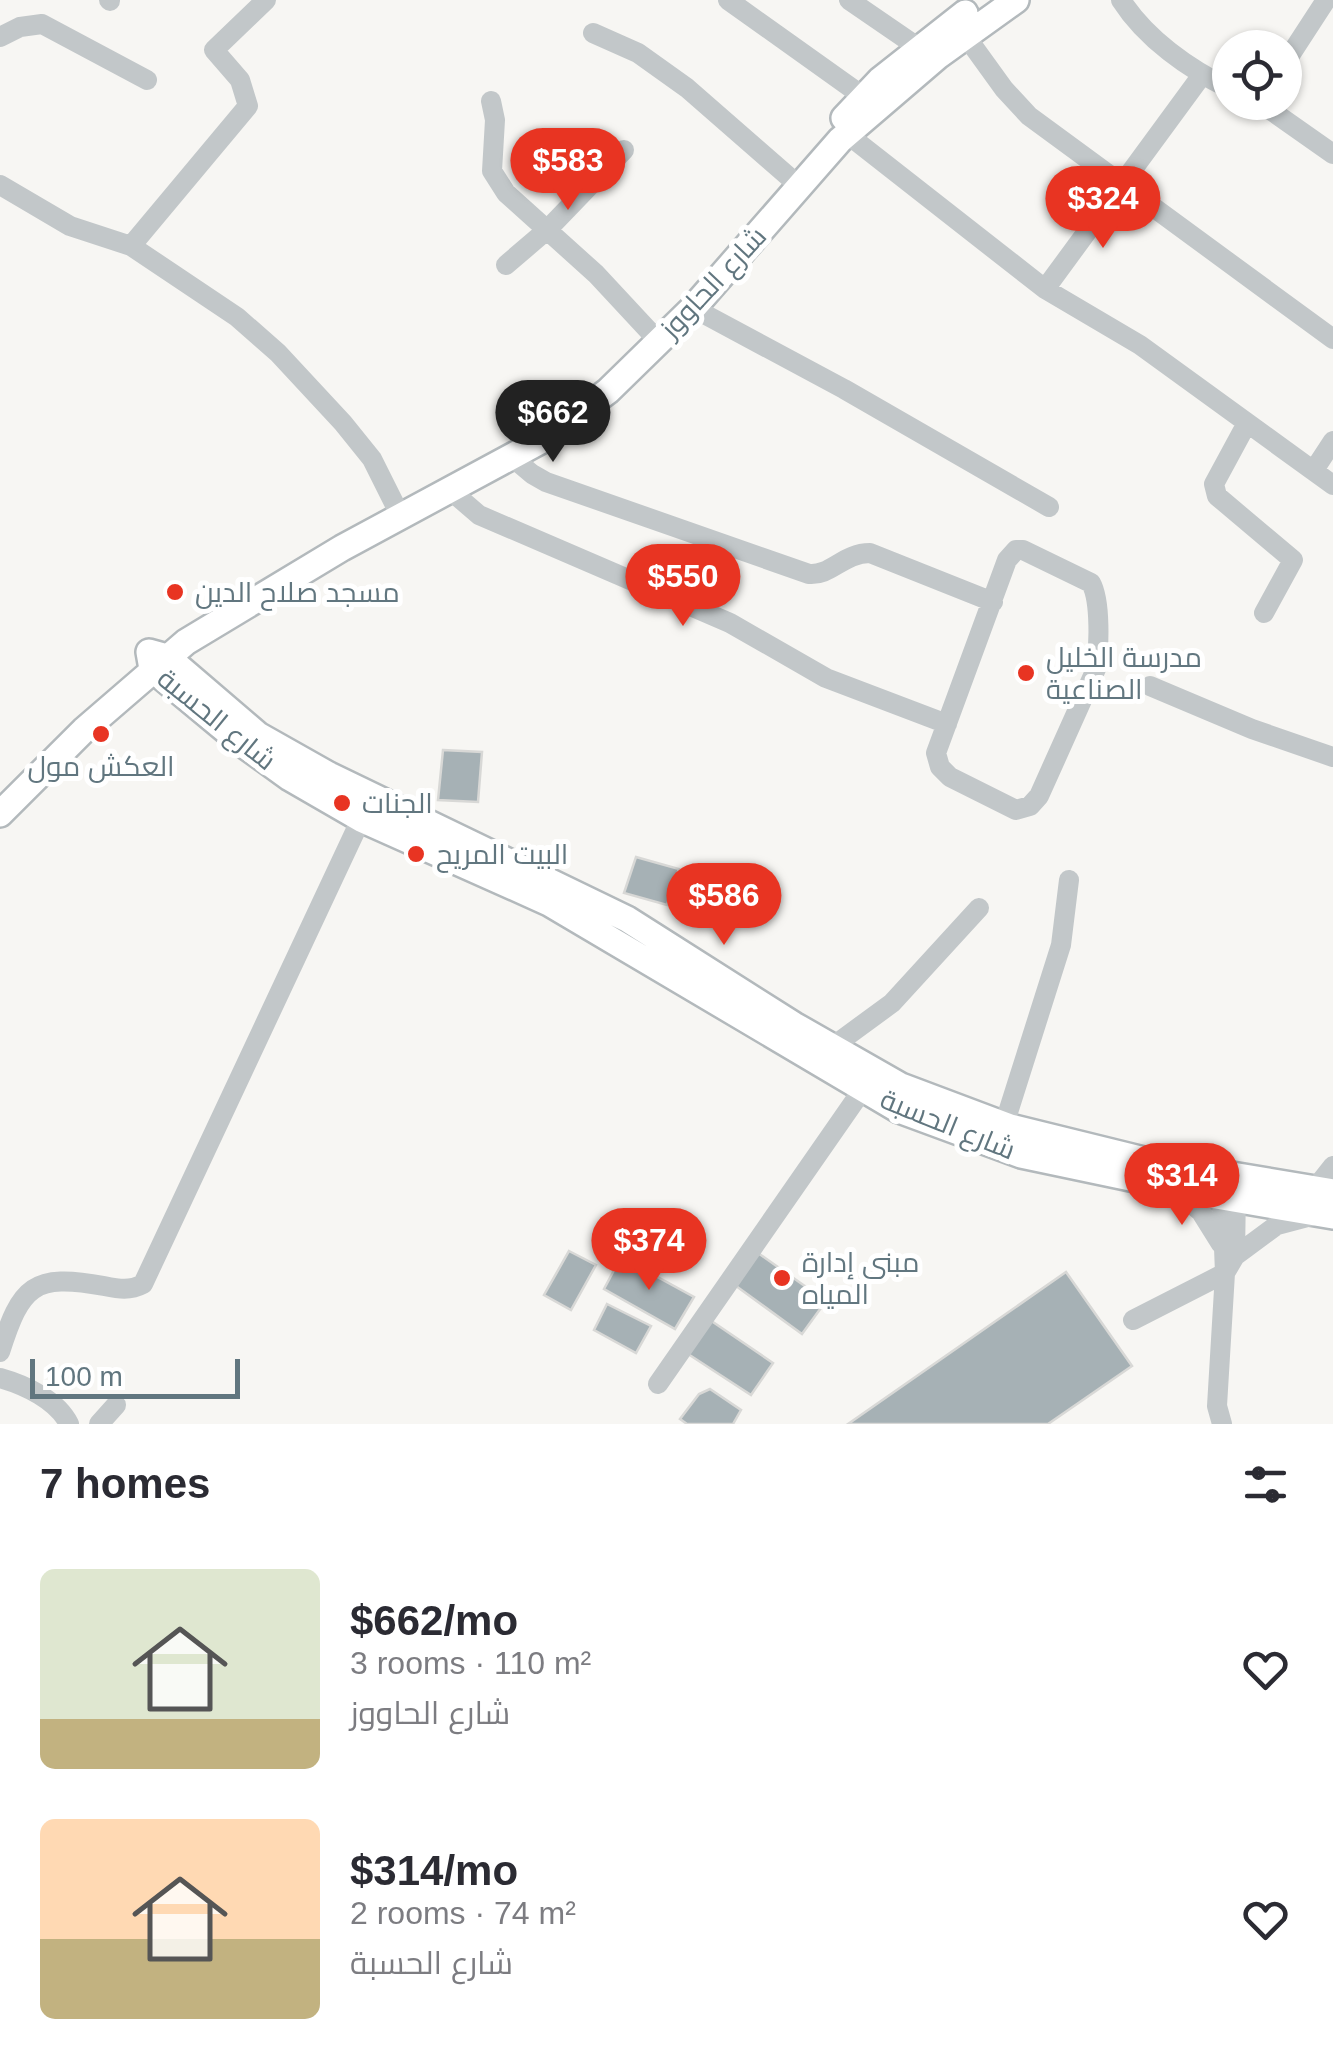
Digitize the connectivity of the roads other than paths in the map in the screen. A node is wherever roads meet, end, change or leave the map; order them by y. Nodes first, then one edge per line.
1 (266, 0) edge
2 (728, 0) edge
3 (849, 0) edge
4 (986, 0) edge
5 (1016, 0) edge
6 (1121, 0) edge
7 (1326, 0) edge
8 (1333, 5) edge
9 (593, 34) dead end
10 (965, 34) junction
11 (0, 37) edge
12 (1302, 37) edge
13 (919, 48) junction
14 (1202, 75) junction
15 (147, 80) dead end
16 (1212, 80) edge
17 (864, 97) junction
18 (491, 101) dead end
19 (1284, 120) edge
20 (847, 134) junction
21 (624, 150) dead end
22 (1333, 154) edge
23 (789, 177) junction
24 (0, 185) edge
25 (1120, 185) junction
26 (548, 229) junction
27 (131, 246) junction
28 (506, 265) dead end
29 (1045, 289) junction
30 (693, 308) junction
31 (649, 331) junction
32 (1333, 339) edge
33 (1247, 423) junction
34 (1333, 440) edge
35 (512, 456) junction
36 (1314, 470) junction
37 (1333, 485) edge
38 (450, 490) junction
39 (395, 504) junction
40 (1049, 507) dead end
41 (993, 602) junction
42 (1264, 613) dead end
43 (156, 659) junction
44 (1150, 686) dead end
45 (947, 724) junction
46 (1333, 758) edge
47 (0, 794) edge
48 (0, 814) edge
49 (361, 819) junction
50 (1069, 880) dead end
51 (978, 908) dead end
52 (832, 1047) junction
53 (863, 1089) junction
54 (1004, 1125) junction
55 (1333, 1166) edge
56 (1171, 1186) junction
57 (1232, 1191) junction
58 (1326, 1203) edge
59 (1227, 1258) junction
60 (1134, 1320) dead end
61 (0, 1352) edge
62 (0, 1378) edge
63 (658, 1384) dead end
64 (116, 1406) dead end
65 (69, 1424) edge
66 (99, 1424) edge
67 (1222, 1424) edge

1 - 27 street
2 - 17 street
3 - 13 street
4 - 13 main road, شارع الحاووز
5 - 10 main road, شارع الحاووز
6 - 14 street
7 - 8 street
7 - 12 street
9 - 23 street
10 - 20 main road, شارع الحاووز
10 - 25 street
11 - 15 street
13 - 17 main road, شارع الحاووز
14 - 16 street
14 - 25 street
17 - 23 main road, شارع الحاووز
18 - 26 street
19 - 22 street
20 - 29 street
20 - 30 main road, شارع الحاووز
21 - 26 street
23 - 31 main road, شارع الحاووز
24 - 27 street
25 - 29 street
25 - 32 street
26 - 28 street
26 - 31 street
27 - 39 street
29 - 33 street
30 - 35 main road, شارع الحاووز
30 - 40 street
31 - 39 main road, شارع الحاووز
33 - 36 street
33 - 42 street
34 - 36 street
35 - 38 main road, شارع الحاووز
35 - 41 street
36 - 37 street
38 - 43 main road, شارع الحاووز
38 - 45 street
39 - 43 main road, شارع الحاووز
41 - 45 street
41 - 45 street
43 - 47 main road, شارع الحاووز
43 - 48 main road, شارع الحاووز
43 - 49 main road, شارع الحسبة
43 - 52 main road, شارع الحسبة
44 - 46 street
49 - 53 main road, شارع الحسبة
49 - 61 street
50 - 54 street
51 - 52 street
52 - 54 main road, شارع الحسبة
53 - 56 main road, شارع الحسبة
53 - 63 street
54 - 57 main road, شارع الحسبة
55 - 58 street
56 - 57 main road, شارع الحسبة
56 - 59 street
57 - 58 main road, شارع الحسبة
57 - 59 street
58 - 59 street
59 - 60 street
59 - 67 street
62 - 65 street
64 - 66 street

